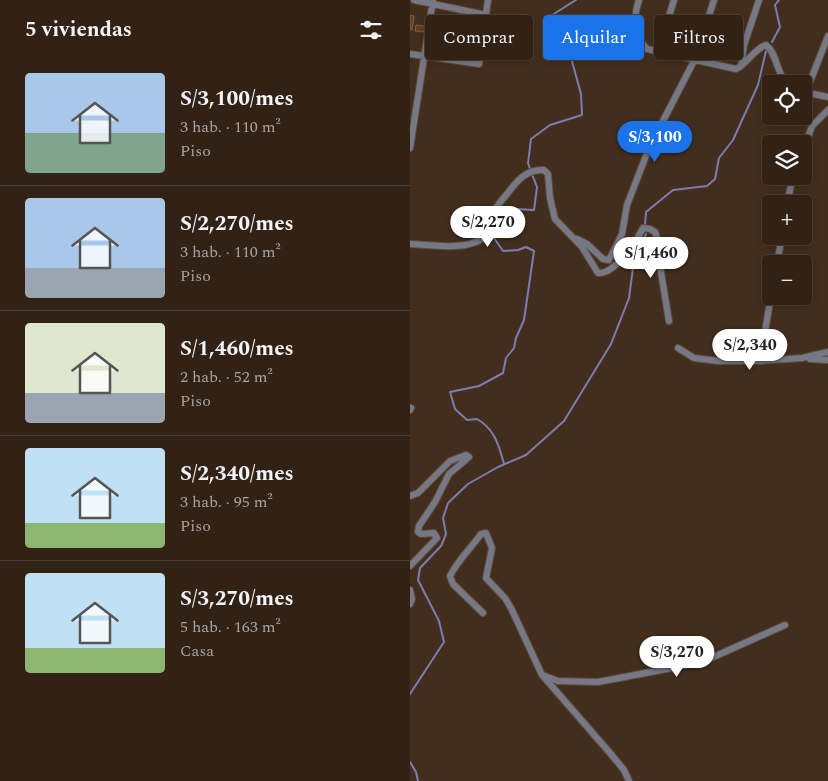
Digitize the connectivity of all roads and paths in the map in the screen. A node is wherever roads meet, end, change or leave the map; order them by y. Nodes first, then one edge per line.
1 (414, 0) edge
2 (488, 0) edge
3 (639, 0) edge
4 (674, 0) edge
5 (714, 0) edge
6 (759, 0) edge
7 (432, 2) edge
8 (486, 15) joint
9 (669, 15) edge
10 (709, 15) edge
11 (828, 36) edge
12 (654, 50) edge
13 (410, 54) edge
14 (424, 57) junction
15 (448, 60) edge
16 (480, 60) edge
17 (695, 60) joint
18 (741, 66) junction
19 (781, 75) edge
20 (812, 75) edge
21 (812, 94) edge
22 (828, 97) edge
23 (413, 100) edge
24 (828, 110) edge
25 (809, 135) edge
26 (410, 146) edge
27 (569, 235) junction
28 (410, 244) edge
29 (770, 305) edge
30 (669, 321) dead end
31 (678, 348) dead end
32 (828, 352) edge
33 (802, 358) junction
34 (828, 360) edge
35 (760, 361) junction
36 (410, 496) edge
37 (410, 566) edge
38 (410, 590) edge
39 (410, 604) edge
40 (483, 613) dead end
41 (785, 625) dead end
42 (542, 675) junction
43 (629, 781) edge

1 - 7 street
2 - 8 street
3 - 12 street
4 - 9 street
5 - 10 street
6 - 18 street
7 - 8 street
7 - 14 street
11 - 20 street
13 - 14 street
14 - 23 street
15 - 16 street
17 - 18 street
17 - 27 street
18 - 19 street
21 - 22 street
23 - 26 street
24 - 25 street
27 - 28 street
27 - 30 street
29 - 35 street
31 - 35 street
32 - 33 street
33 - 34 street
33 - 35 street
36 - 37 street
38 - 39 street
40 - 42 street
41 - 42 street
42 - 43 street

